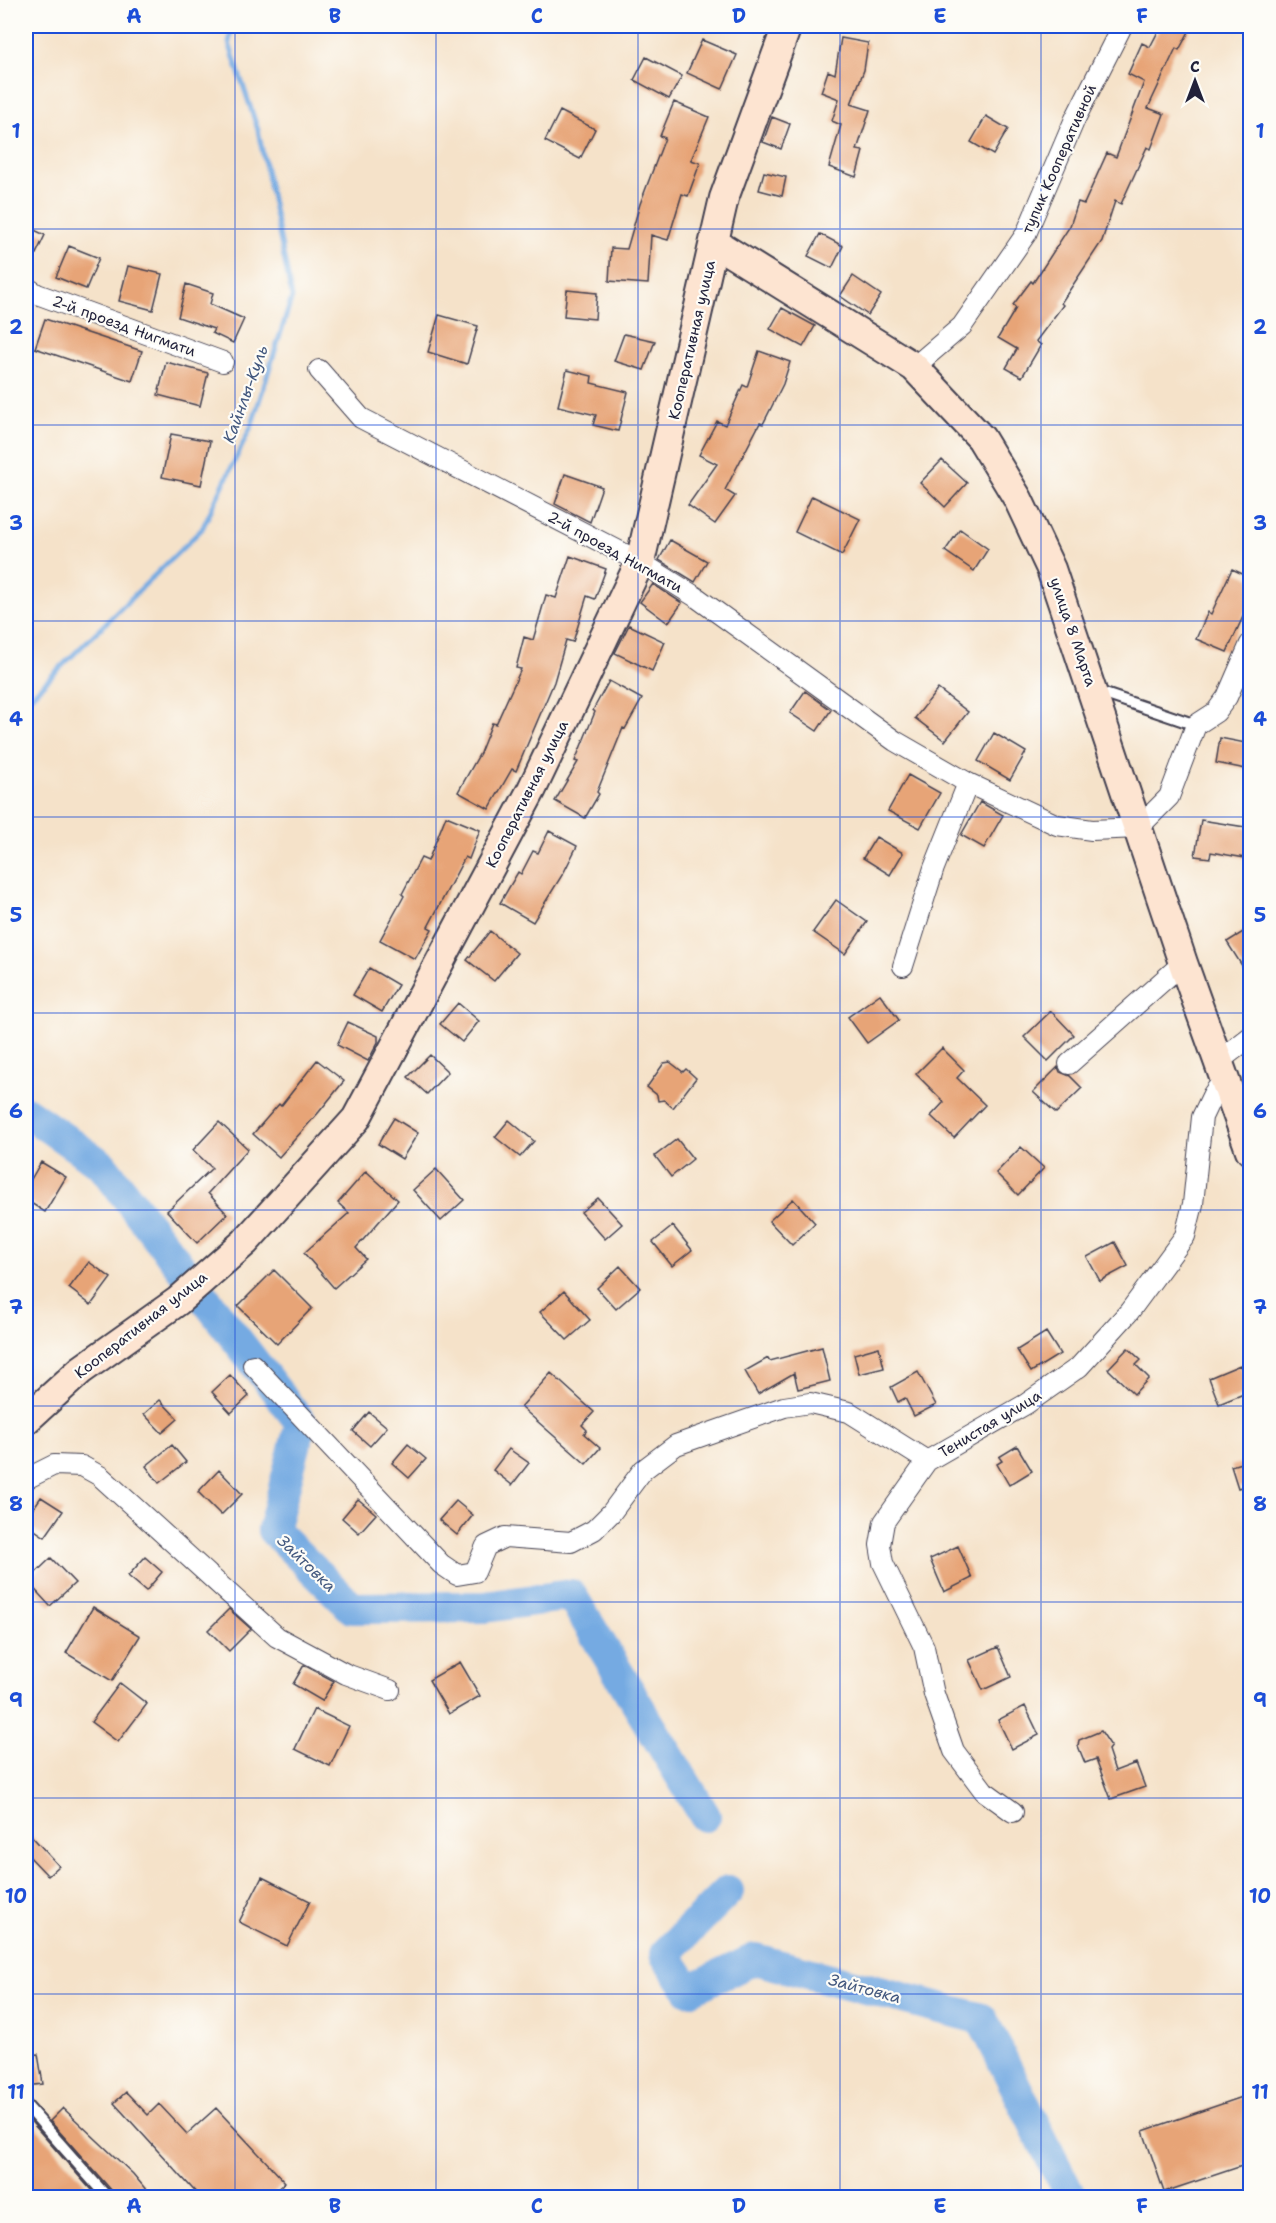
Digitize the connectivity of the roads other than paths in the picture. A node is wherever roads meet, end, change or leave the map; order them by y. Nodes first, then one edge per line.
1 (787, 26) edge
2 (1122, 26) edge
3 (715, 243) junction
4 (26, 287) edge
5 (223, 362) dead end
6 (914, 367) junction
7 (319, 370) dead end
8 (640, 562) junction
9 (1251, 644) edge
10 (1093, 690) junction
11 (1196, 725) junction
12 (968, 783) junction
13 (1138, 828) junction
14 (1183, 963) junction
15 (903, 966) dead end
16 (1251, 1037) edge
17 (1069, 1064) dead end
18 (1222, 1070) junction
19 (1251, 1150) edge
20 (253, 1365) dead end
21 (26, 1420) edge
22 (927, 1461) junction
23 (26, 1479) edge
24 (390, 1690) dead end
25 (1013, 1812) dead end
26 (26, 2105) edge
27 (108, 2198) edge

1 - 3 main road, Кооперативная улица
2 - 6 street, тупик Кооперативной
3 - 6 main road, улица 8 Марта
3 - 8 main road, Кооперативная улица
4 - 5 street, 2-й проезд Нигмати
6 - 10 main road, улица 8 Марта
7 - 8 street, 2-й проезд Нигмати
8 - 12 street, 2-й проезд Нигмати
8 - 21 main road, Кооперативная улица
9 - 11 street
10 - 11 lane
10 - 13 main road, улица 8 Марта
11 - 13 street
12 - 13 street, 2-й проезд Нигмати
12 - 15 street
13 - 14 main road, улица 8 Марта
14 - 17 street
14 - 18 main road, улица 8 Марта
16 - 18 street, Тенистая улица
18 - 19 main road, улица 8 Марта
18 - 22 street, Тенистая улица
20 - 22 street
22 - 25 street, Тенистая улица
23 - 24 street
26 - 27 lane

